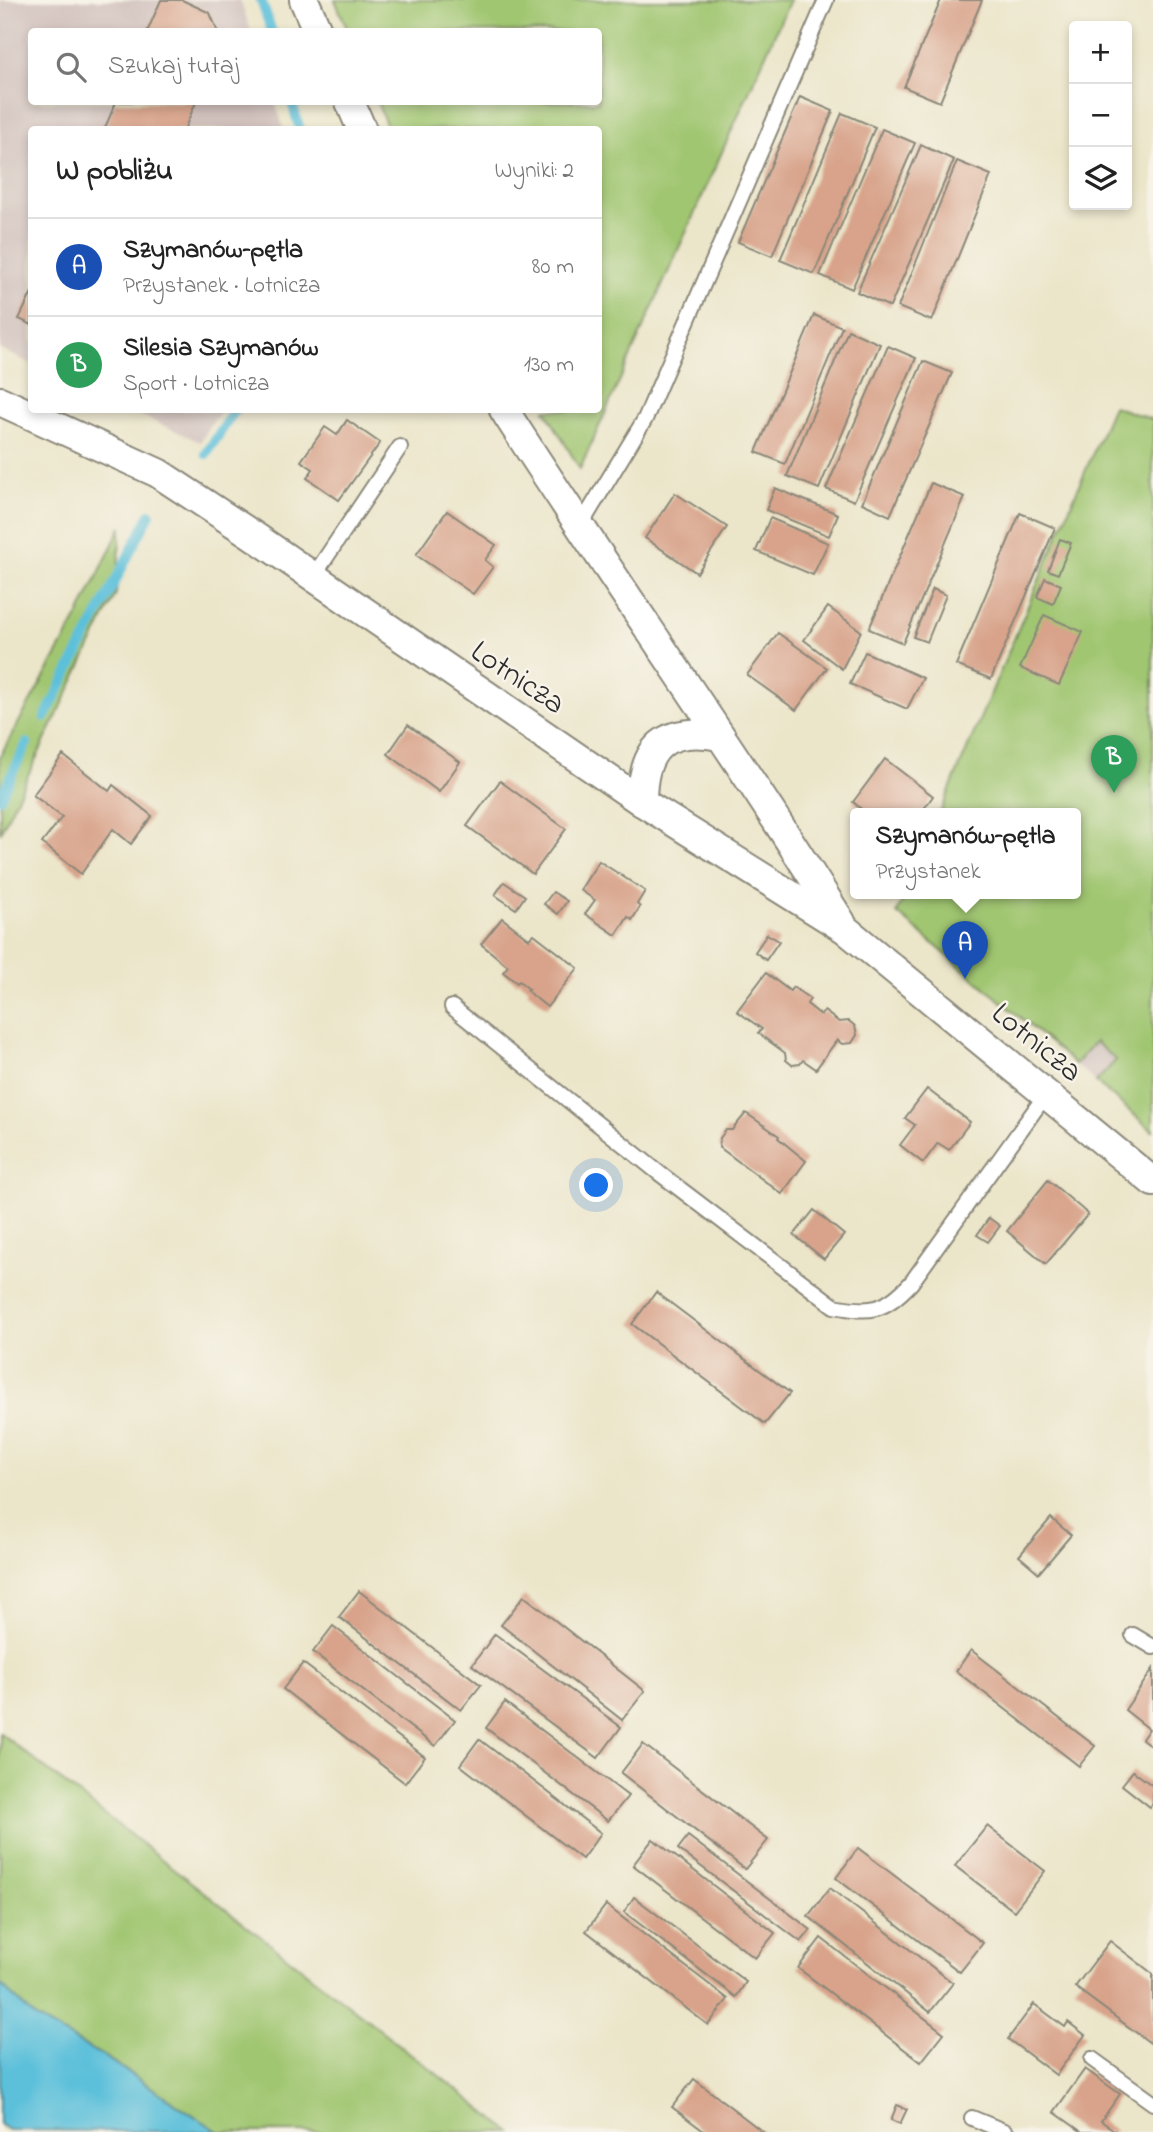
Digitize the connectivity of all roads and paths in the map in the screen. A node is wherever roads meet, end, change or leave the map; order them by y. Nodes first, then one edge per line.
1 (304, 0) edge
2 (826, 0) edge
3 (316, 28) edge
4 (351, 105) edge
5 (360, 126) edge
6 (0, 401) edge
7 (506, 413) edge
8 (400, 447) dead end
9 (579, 528) junction
10 (313, 577) junction
11 (720, 736) junction
12 (642, 802) junction
13 (845, 929) junction
14 (452, 1007) dead end
15 (1047, 1093) junction
16 (1153, 1182) edge
17 (1133, 1635) dead end
18 (1153, 1647) edge
19 (1092, 2059) dead end
20 (1153, 2103) edge
21 (972, 2118) dead end
22 (1006, 2132) edge

1 - 3 street
2 - 9 lane
4 - 5 street
6 - 10 street, Lotnicza
7 - 9 street, Lotnicza
8 - 10 lane
9 - 11 street, Lotnicza
10 - 12 street, Lotnicza
11 - 12 street
11 - 13 street, Lotnicza
12 - 13 street, Lotnicza
13 - 15 street, Lotnicza
14 - 15 lane
15 - 16 street, Lotnicza
17 - 18 lane
19 - 20 lane
21 - 22 lane

